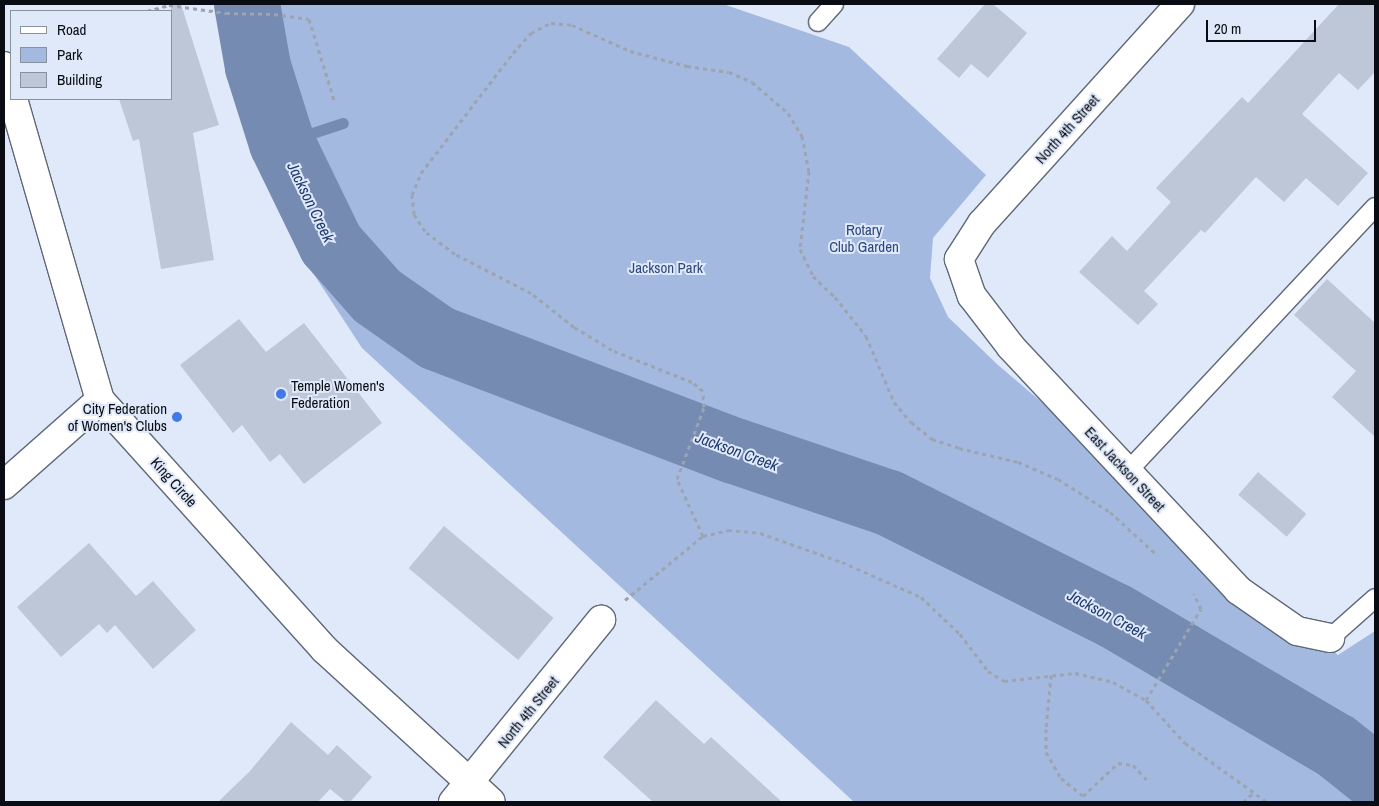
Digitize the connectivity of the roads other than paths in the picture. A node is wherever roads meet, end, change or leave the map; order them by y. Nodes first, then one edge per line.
1 (834, 4) edge
2 (1180, 4) edge
3 (818, 22) dead end
4 (4, 66) edge
5 (10, 88) edge
6 (13, 100) edge
7 (1375, 207) edge
8 (959, 259) joint
9 (100, 400) junction
10 (1127, 472) junction
11 (4, 485) edge
12 (1375, 598) edge
13 (601, 620) road end
14 (1330, 638) joint
15 (462, 793) edge
16 (491, 802) edge

1 - 3 lane
2 - 8 street, North 4th Street
4 - 5 street
6 - 9 street, King Circle
7 - 10 lane
8 - 10 street, East Jackson Street
9 - 11 street
9 - 15 street, King Circle
10 - 14 street, East Jackson Street
12 - 14 lane
13 - 15 street, North 4th Street
15 - 16 street, King Circle

